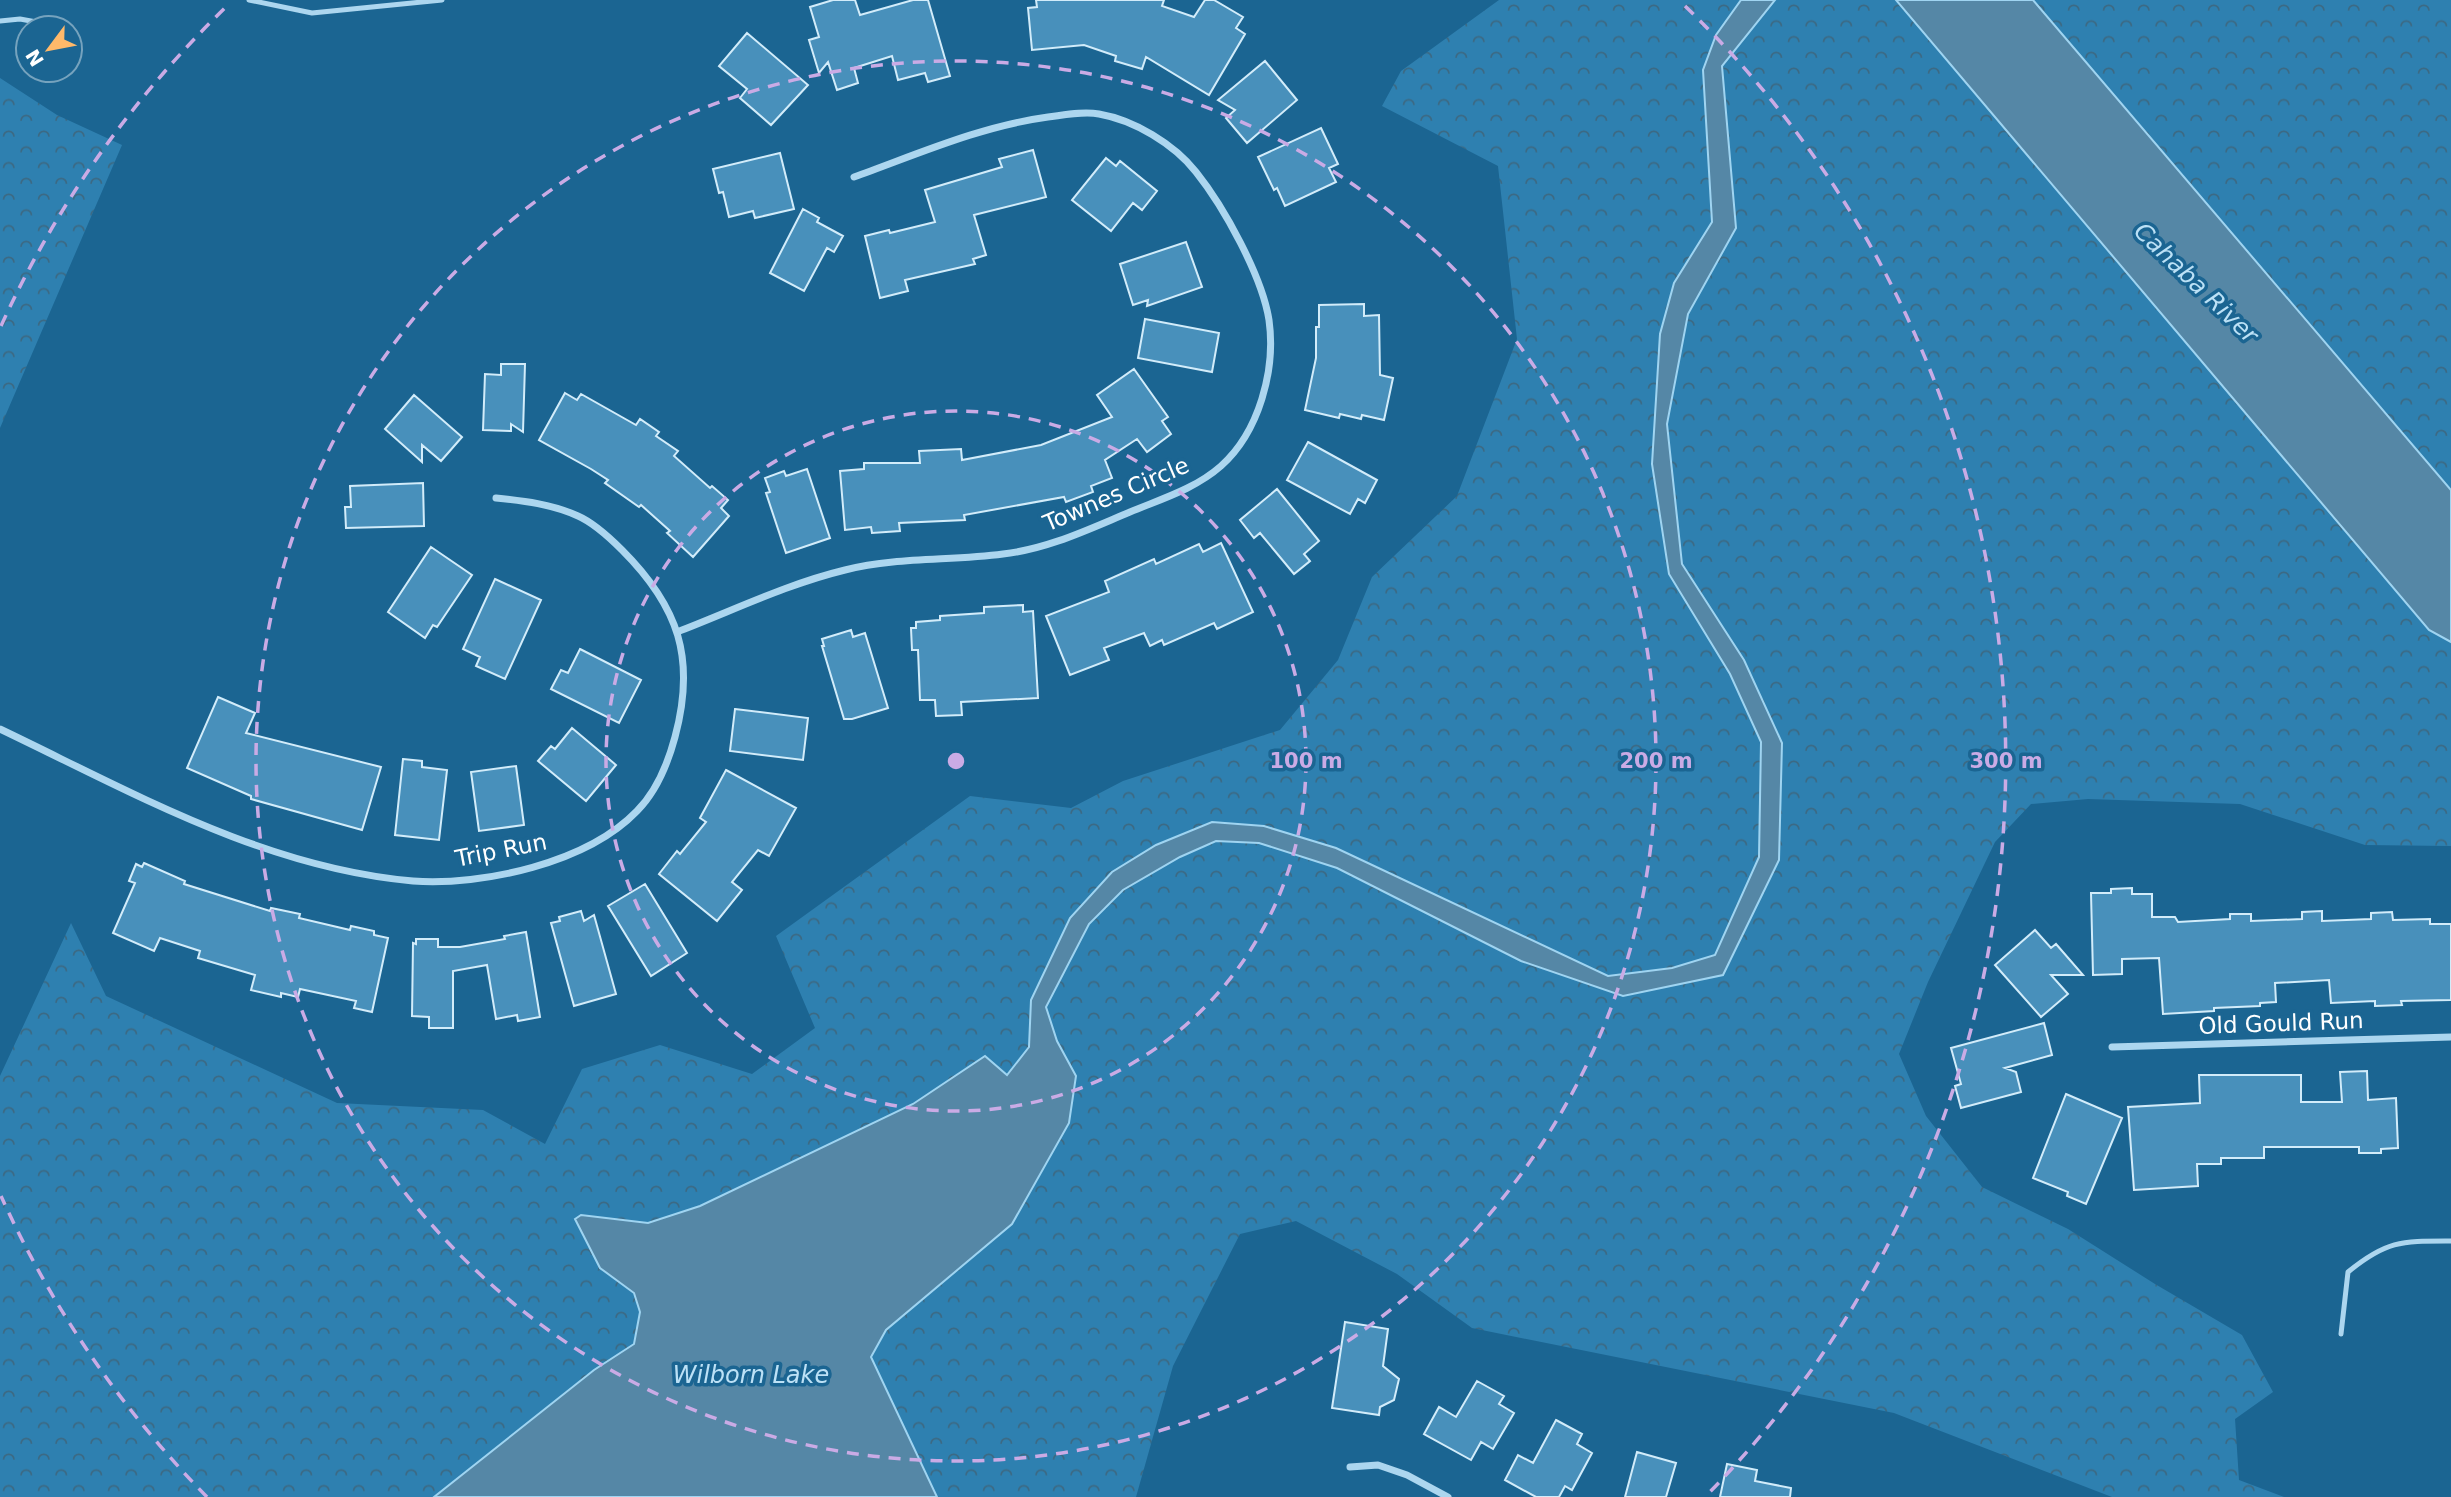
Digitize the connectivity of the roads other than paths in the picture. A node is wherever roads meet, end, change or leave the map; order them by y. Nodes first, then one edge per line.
1 (249, 0) edge
2 (442, 0) edge
3 (854, 177) dead end
4 (496, 498) dead end
5 (677, 632) junction
6 (0, 729) edge
7 (2451, 1037) edge
8 (2112, 1047) dead end
9 (2451, 1241) edge
10 (2340, 1334) dead end
11 (1350, 1467) dead end
12 (1448, 1497) edge

1 - 2 lane
3 - 5 street, Townes Circle
4 - 5 street, Trip Run
5 - 6 street, Trip Run
7 - 8 street, Old Gould Run
9 - 10 lane
11 - 12 street

